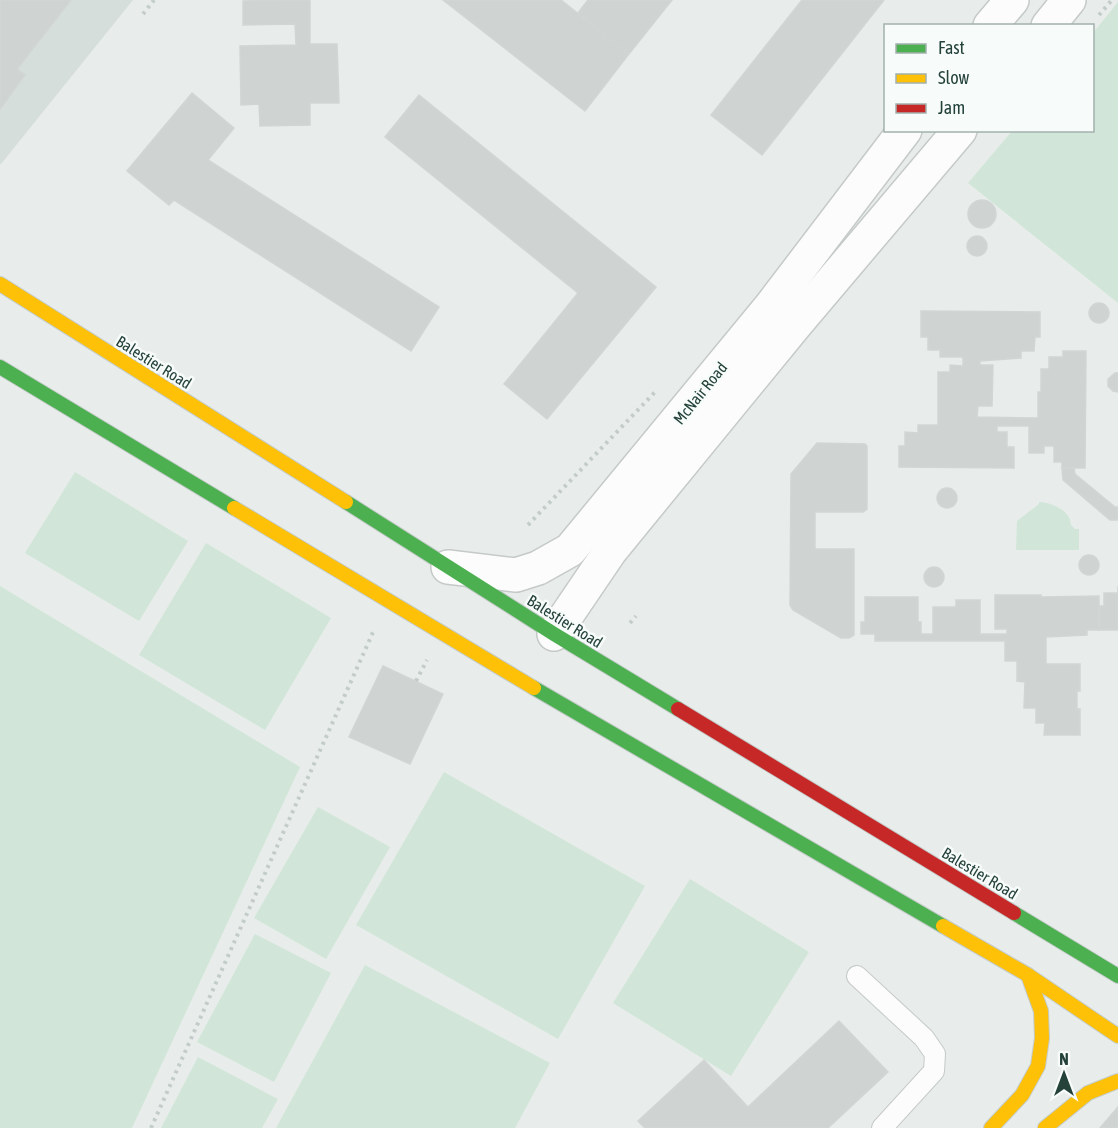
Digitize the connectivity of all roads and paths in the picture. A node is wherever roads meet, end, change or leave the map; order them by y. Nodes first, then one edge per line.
1 (154, 0) edge
2 (1012, 0) edge
3 (1069, 0) edge
4 (142, 14) dead end
5 (992, 24) edge
6 (1050, 24) edge
7 (903, 132) edge
8 (958, 132) edge
9 (0, 284) edge
10 (0, 367) edge
11 (448, 567) junction
12 (636, 616) dead end
13 (378, 621) dead end
14 (630, 623) dead end
15 (554, 634) junction
16 (429, 657) dead end
17 (416, 681) dead end
18 (1028, 975) junction
19 (857, 976) dead end
20 (1118, 976) edge
21 (1118, 1036) edge
22 (1118, 1081) edge
23 (151, 1128) edge
24 (882, 1128) edge
25 (991, 1128) edge
26 (1045, 1128) edge

1 - 4 path
2 - 5 street
3 - 6 street
7 - 11 street, McNair Road
8 - 15 street, McNair Road
9 - 11 main road, Balestier Road
10 - 18 main road
11 - 15 main road, Balestier Road
12 - 14 path
13 - 23 path
15 - 20 main road, Balestier Road
16 - 17 path
18 - 21 main road
18 - 25 main road
19 - 24 lane
22 - 26 main road

